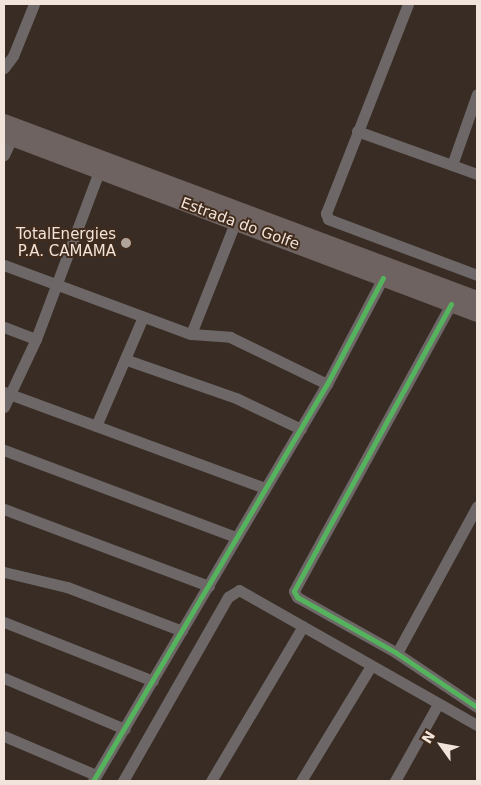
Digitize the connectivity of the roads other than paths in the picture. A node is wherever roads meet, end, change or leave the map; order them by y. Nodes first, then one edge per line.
1 (34, 4) edge
2 (408, 4) edge
3 (4, 68) edge
4 (477, 94) edge
5 (4, 122) edge
6 (357, 131) junction
7 (8, 137) edge
8 (4, 155) edge
9 (452, 165) junction
10 (98, 171) junction
11 (477, 174) edge
12 (235, 223) junction
13 (4, 265) edge
14 (477, 275) edge
15 (384, 278) junction
16 (57, 284) junction
17 (477, 299) edge
18 (451, 304) junction
19 (477, 314) edge
20 (143, 318) junction
21 (4, 327) edge
22 (191, 334) junction
23 (36, 339) junction
24 (127, 360) junction
25 (327, 384) junction
26 (7, 393) edge
27 (4, 407) edge
28 (96, 426) junction
29 (301, 429) junction
30 (4, 450) edge
31 (266, 488) junction
32 (477, 506) edge
33 (4, 509) edge
34 (235, 537) junction
35 (4, 572) edge
36 (209, 586) junction
37 (4, 622) edge
38 (303, 626) junction
39 (182, 631) junction
40 (397, 653) junction
41 (371, 666) junction
42 (4, 678) edge
43 (153, 681) junction
44 (438, 704) junction
45 (477, 707) edge
46 (477, 725) edge
47 (125, 729) junction
48 (4, 736) edge
49 (95, 778) edge
50 (123, 781) edge
51 (211, 781) edge
52 (301, 781) edge
53 (395, 781) edge

1 - 3 street
2 - 6 street
4 - 9 street
5 - 17 highway, Estrada do Golfe
6 - 9 street
6 - 14 street
7 - 8 street
7 - 10 highway, Estrada do Golfe
9 - 11 street
10 - 12 highway, Estrada do Golfe
10 - 16 street
12 - 15 highway, Estrada do Golfe
12 - 22 street
13 - 16 street
15 - 18 highway, Estrada do Golfe
15 - 25 street
16 - 20 street
16 - 23 street
18 - 19 highway, Estrada do Golfe
18 - 40 street
20 - 22 street
20 - 24 street
21 - 23 street
22 - 25 street
23 - 26 street
24 - 28 street
24 - 29 street
25 - 29 street
26 - 27 street
26 - 28 street
28 - 31 street
29 - 31 street
30 - 34 street
31 - 34 street
32 - 40 street
33 - 36 street
34 - 36 street
35 - 39 street
36 - 39 street
37 - 43 street
38 - 41 street
38 - 50 street
38 - 51 street
39 - 43 street
40 - 45 street
41 - 44 street
41 - 52 street
42 - 47 street
43 - 47 street
44 - 46 street
44 - 53 street
47 - 49 street
48 - 49 street

